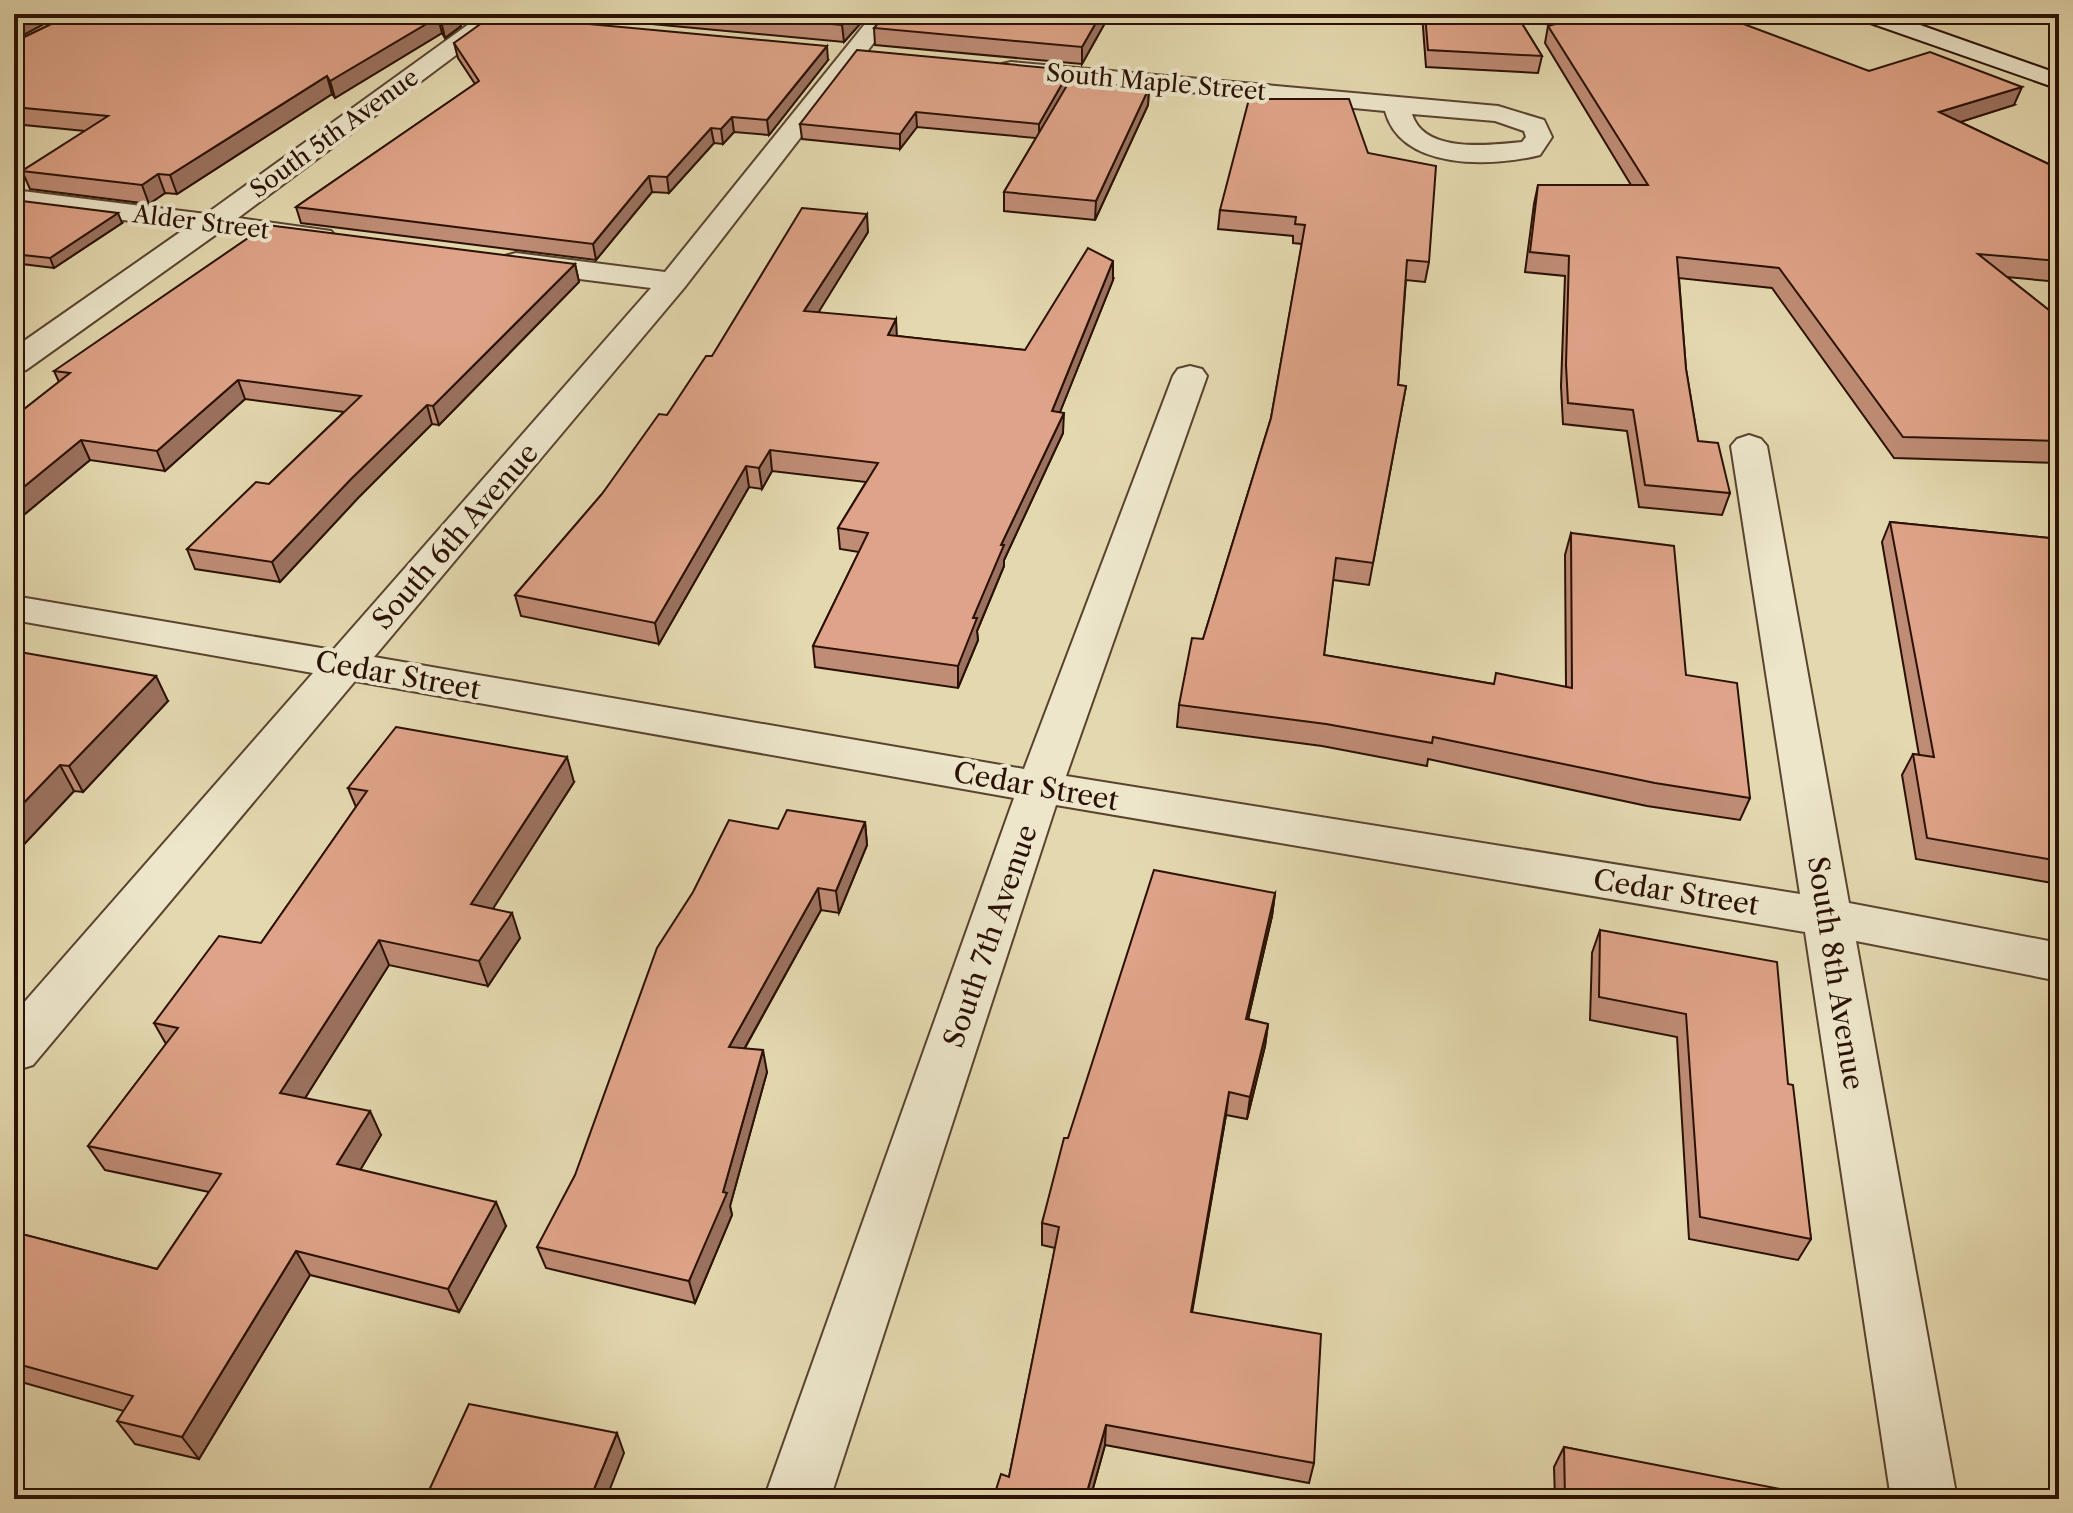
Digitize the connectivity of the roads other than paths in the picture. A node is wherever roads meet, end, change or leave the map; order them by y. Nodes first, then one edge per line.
1 (439, 14) edge
2 (885, 14) edge
3 (1867, 14) edge
4 (494, 16) edge
5 (568, 26) edge
6 (990, 67) edge
7 (2059, 82) edge
8 (1396, 104) dead end
9 (14, 198) edge
10 (211, 224) junction
11 (347, 241) edge
12 (485, 258) edge
13 (673, 282) junction
14 (14, 363) edge
15 (1190, 376) dead end
16 (1749, 446) dead end
17 (14, 608) edge
18 (344, 666) junction
19 (1040, 787) junction
20 (1826, 917) junction
21 (2059, 962) edge
22 (14, 1050) edge
23 (797, 1499) edge
24 (1924, 1499) edge

1 - 4 street
2 - 13 street, South 6th Avenue
3 - 7 street
4 - 5 street
4 - 10 street, South 5th Avenue
6 - 8 street, South Maple Street
9 - 10 street, Alder Street
10 - 11 street, Alder Street
10 - 14 street, South 5th Avenue
12 - 13 street
13 - 18 street, South 6th Avenue
15 - 19 street, South 7th Avenue
16 - 20 street, South 8th Avenue
17 - 18 street, Cedar Street
18 - 19 street, Cedar Street
18 - 22 street, South 6th Avenue
19 - 20 street, Cedar Street
19 - 23 street, South 7th Avenue
20 - 21 street, Cedar Street
20 - 24 street, South 8th Avenue

